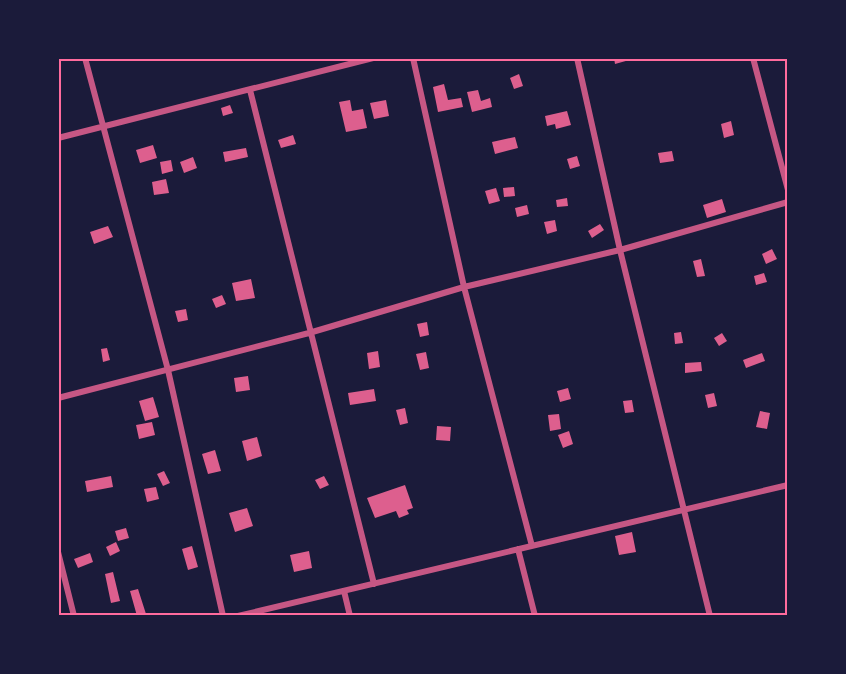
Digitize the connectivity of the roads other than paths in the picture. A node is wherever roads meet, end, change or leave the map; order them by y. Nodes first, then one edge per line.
1 (85, 58) edge
2 (373, 58) edge
3 (412, 58) edge
4 (577, 58) edge
5 (753, 58) edge
6 (250, 90) junction
7 (102, 127) junction
8 (58, 138) edge
9 (788, 190) edge
10 (788, 202) edge
11 (620, 250) junction
12 (464, 287) junction
13 (309, 333) junction
14 (168, 370) junction
15 (58, 398) edge
16 (788, 485) edge
17 (684, 510) junction
18 (532, 546) junction
19 (518, 549) junction
20 (58, 552) edge
21 (374, 584) junction
22 (344, 591) junction
23 (74, 615) edge
24 (223, 615) edge
25 (238, 615) edge
26 (350, 615) edge
27 (535, 615) edge
28 (710, 615) edge

1 - 7 street
2 - 6 street
3 - 12 street
4 - 11 street
5 - 9 street
6 - 7 street
6 - 13 street
7 - 8 street
7 - 14 street
10 - 11 street
11 - 12 street
11 - 17 street
12 - 13 street
12 - 18 street
13 - 14 street
13 - 21 street
14 - 15 street
14 - 24 street
16 - 17 street
17 - 18 street
17 - 28 street
18 - 19 street
19 - 21 street
19 - 27 street
20 - 23 street
21 - 22 street
22 - 25 street
22 - 26 street

